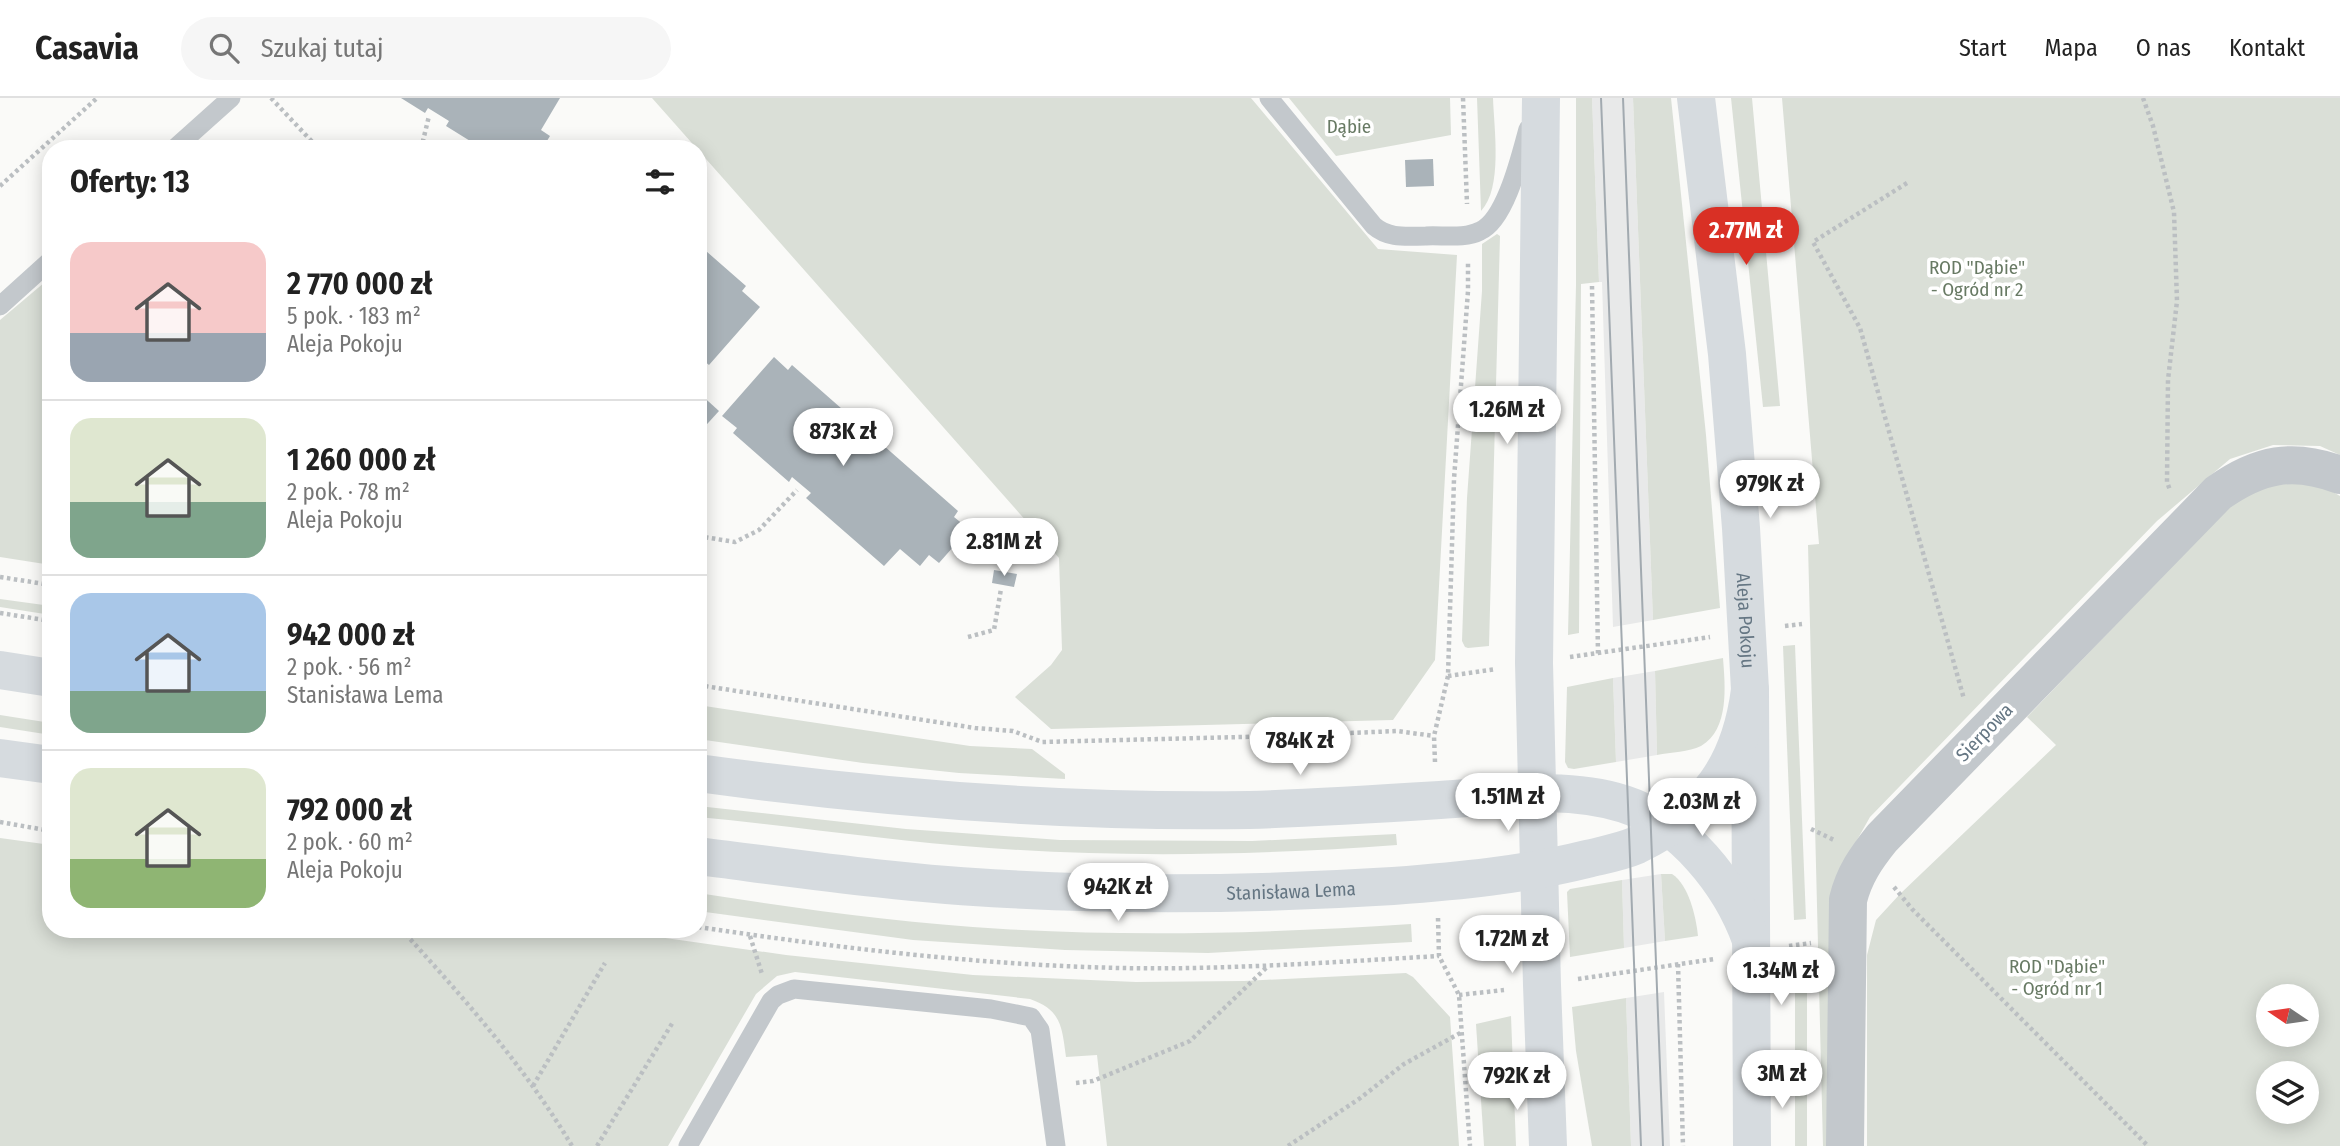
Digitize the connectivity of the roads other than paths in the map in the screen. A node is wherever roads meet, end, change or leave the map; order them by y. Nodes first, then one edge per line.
1 (231, 98) edge
2 (1269, 98) edge
3 (1535, 98) edge
4 (1541, 98) edge
5 (1696, 98) edge
6 (184, 140) edge
7 (42, 268) edge
8 (0, 306) edge
9 (2340, 475) edge
10 (0, 670) edge
11 (42, 676) edge
12 (1750, 690) junction
13 (0, 758) edge
14 (42, 764) edge
15 (707, 774) edge
16 (1537, 793) junction
17 (1667, 827) junction
18 (707, 857) edge
19 (1539, 871) junction
20 (1751, 940) junction
21 (688, 1146) edge
22 (1056, 1146) edge
23 (1548, 1146) edge
24 (1752, 1146) edge
25 (1845, 1146) edge

1 - 6 lane
2 - 3 lane
4 - 16 main road
5 - 12 main road, Aleja Pokoju
7 - 8 lane
9 - 25 street, Sierpowa
10 - 11 main road
12 - 17 main road, Stanisława Lema
12 - 20 main road, Aleja Pokoju
13 - 14 main road
15 - 16 main road
16 - 17 main road
16 - 19 main road
17 - 19 main road, Stanisława Lema
17 - 20 main road
18 - 19 main road, Stanisława Lema
19 - 23 main road
20 - 24 main road, Aleja Pokoju
21 - 22 lane

